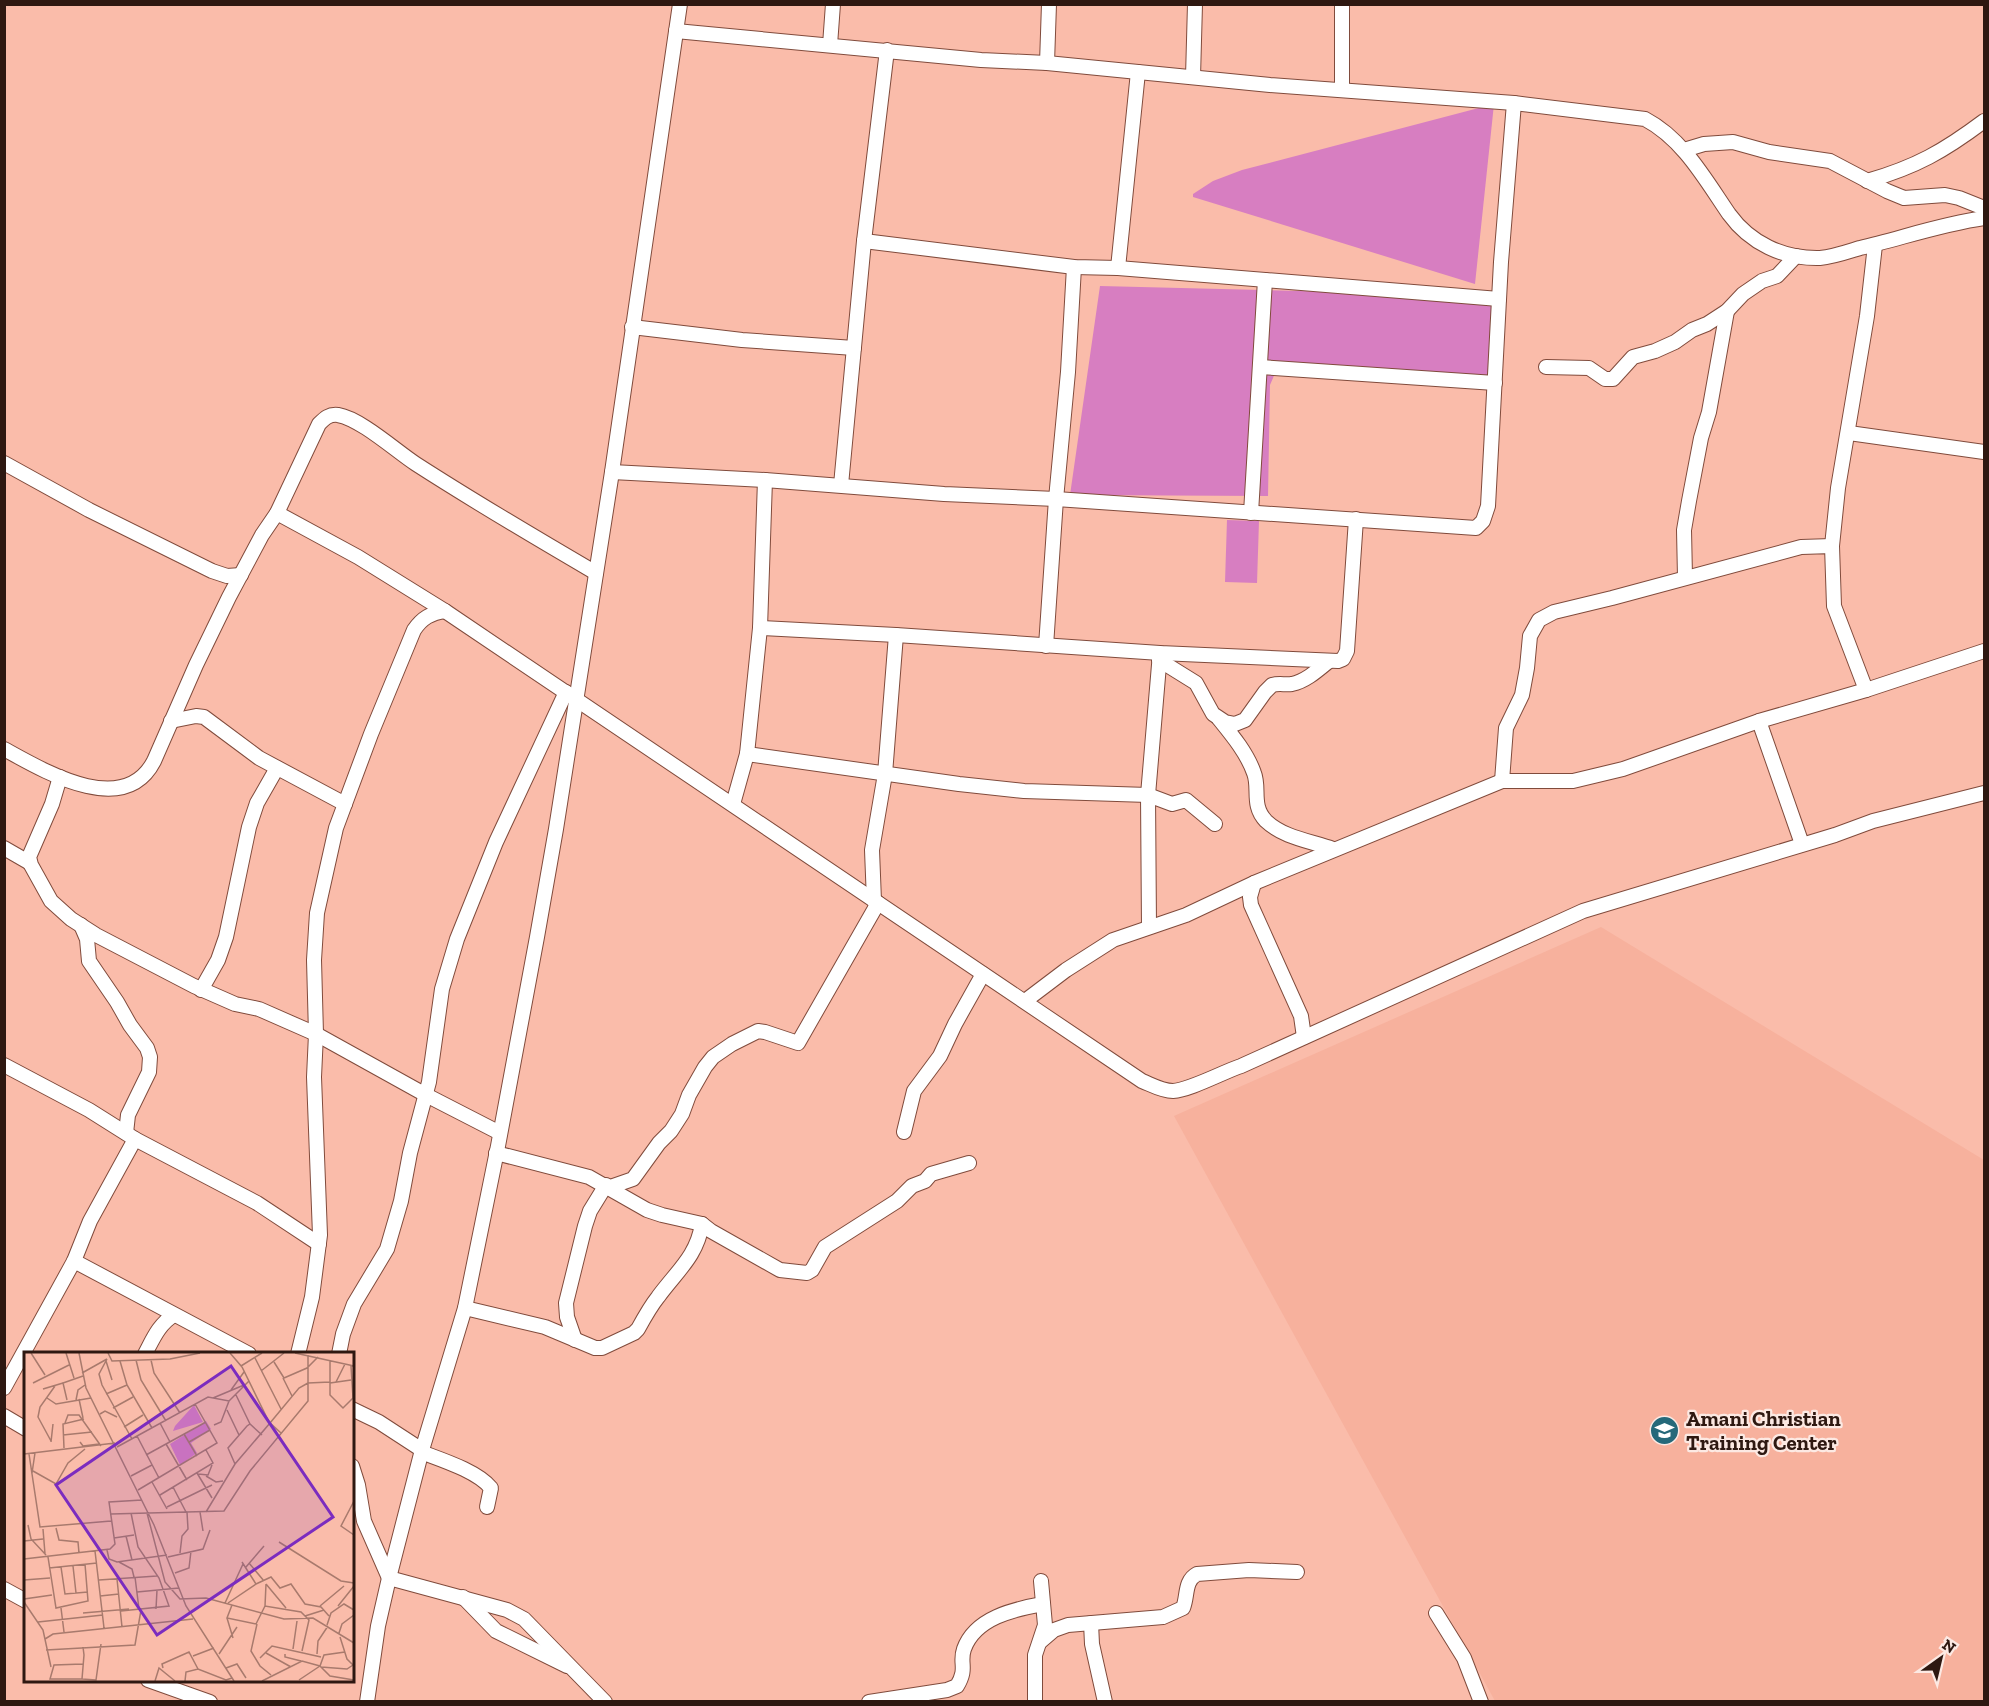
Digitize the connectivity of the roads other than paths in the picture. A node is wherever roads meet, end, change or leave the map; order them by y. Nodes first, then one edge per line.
1 (680, 4) edge
2 (833, 4) edge
3 (1049, 4) edge
4 (1195, 4) edge
5 (1342, 4) edge
6 (676, 31) junction
7 (830, 45) junction
8 (887, 50) junction
9 (1047, 63) junction
10 (1138, 72) junction
11 (1193, 77) junction
12 (1342, 90) junction
13 (1514, 103) junction
14 (1984, 121) edge
15 (1684, 150) junction
16 (1867, 181) junction
17 (1984, 208) edge
18 (1984, 218) edge
19 (864, 241) junction
20 (1875, 245) junction
21 (1796, 256) junction
22 (1074, 267) junction
23 (1119, 268) junction
24 (1264, 280) junction
25 (1498, 299) junction
26 (1727, 310) junction
27 (632, 327) junction
28 (854, 348) junction
29 (1260, 367) junction
30 (1546, 367) dead end
31 (1495, 383) junction
32 (1849, 433) junction
33 (1984, 452) edge
34 (4, 463) edge
35 (612, 472) junction
36 (765, 480) junction
37 (841, 485) junction
38 (1056, 499) junction
39 (277, 513) junction
40 (1251, 513) junction
41 (1356, 519) junction
42 (1832, 546) junction
43 (596, 573) junction
44 (221, 575) junction
45 (241, 575) junction
46 (1684, 577) junction
47 (229, 597) junction
48 (445, 611) junction
49 (760, 628) junction
50 (896, 635) junction
51 (1046, 646) junction
52 (1984, 651) edge
53 (1159, 656) junction
54 (1329, 661) junction
55 (1866, 690) junction
56 (571, 695) junction
57 (1218, 718) junction
58 (1759, 720) junction
59 (171, 722) junction
60 (4, 749) edge
61 (747, 754) junction
62 (277, 768) junction
63 (885, 774) junction
64 (60, 777) junction
65 (1502, 781) junction
66 (1984, 793) edge
67 (1148, 795) junction
68 (345, 804) junction
69 (733, 804) junction
70 (1215, 824) dead end
71 (1802, 844) junction
72 (4, 848) edge
73 (1334, 849) junction
74 (30, 863) junction
75 (1254, 883) junction
76 (876, 902) junction
77 (81, 926) junction
78 (1149, 927) junction
79 (983, 974) junction
80 (201, 990) junction
81 (1024, 1001) junction
82 (316, 1034) junction
83 (1304, 1037) junction
84 (4, 1065) edge
85 (426, 1095) junction
86 (904, 1132) dead end
87 (500, 1133) junction
88 (131, 1136) junction
89 (496, 1153) junction
90 (969, 1162) dead end
91 (608, 1186) junction
92 (702, 1224) junction
93 (319, 1244) junction
94 (74, 1261) junction
95 (465, 1308) junction
96 (174, 1315) junction
97 (575, 1340) junction
98 (235, 1346) junction
99 (146, 1352) edge
100 (224, 1352) edge
101 (247, 1352) edge
102 (298, 1352) edge
103 (339, 1352) edge
104 (4, 1388) edge
105 (354, 1410) edge
106 (7, 1420) edge
107 (24, 1428) edge
108 (421, 1451) junction
109 (354, 1472) edge
110 (487, 1507) dead end
111 (1297, 1572) dead end
112 (389, 1578) junction
113 (1041, 1581) dead end
114 (4, 1589) edge
115 (463, 1597) junction
116 (24, 1600) edge
117 (1043, 1604) junction
118 (1436, 1613) dead end
119 (1090, 1623) junction
120 (1040, 1642) junction
121 (575, 1669) junction
122 (154, 1682) edge
123 (210, 1701) edge
124 (368, 1701) edge
125 (604, 1701) edge
126 (869, 1701) edge
127 (1035, 1701) edge
128 (1105, 1701) edge
129 (1481, 1701) edge

1 - 6 street
2 - 7 street
3 - 9 street
4 - 11 street
5 - 12 street
6 - 7 street
6 - 27 street
7 - 8 street
8 - 9 street
8 - 19 street
9 - 10 street
10 - 11 street
10 - 23 street
11 - 12 street
12 - 13 street
13 - 15 street
13 - 25 street
14 - 16 street
15 - 16 street
15 - 21 street
16 - 17 street
18 - 20 street
19 - 22 street
19 - 28 street
20 - 21 street
20 - 32 street
21 - 26 street
22 - 23 street
22 - 38 street
23 - 24 street
24 - 25 street
24 - 29 street
25 - 31 street
26 - 30 street
26 - 46 street
27 - 28 street
27 - 35 street
28 - 37 street
29 - 31 street
29 - 40 street
31 - 41 street
32 - 33 street
32 - 42 street
34 - 44 street
35 - 36 street
35 - 43 street
36 - 37 street
36 - 49 street
37 - 38 street
38 - 40 street
38 - 51 street
39 - 43 street
39 - 45 street
39 - 48 street
40 - 41 street
41 - 54 street
42 - 46 street
42 - 55 street
43 - 56 street
44 - 45 street
44 - 47 street
45 - 47 street
46 - 65 street
47 - 59 street
48 - 56 street
48 - 68 street
49 - 50 street
49 - 61 street
50 - 51 street
50 - 63 street
51 - 53 street
52 - 55 street
53 - 54 street
53 - 57 street
53 - 67 street
54 - 57 street
55 - 58 street
56 - 69 street
56 - 85 street
56 - 87 street
57 - 73 street
58 - 65 street
58 - 71 street
59 - 62 street
59 - 64 street
60 - 64 street
61 - 63 street
61 - 69 street
62 - 68 street
62 - 80 street
63 - 67 street
63 - 76 street
64 - 74 street
65 - 73 street
66 - 71 street
67 - 70 street
67 - 78 street
68 - 82 street
69 - 76 street
71 - 83 street
72 - 74 street
73 - 75 street
74 - 77 street
75 - 78 street
75 - 83 street
76 - 79 street
76 - 91 street
77 - 80 street
77 - 88 street
78 - 81 street
79 - 81 street
79 - 86 street
80 - 82 street
81 - 83 street
82 - 85 street
82 - 93 street
84 - 88 street
85 - 87 street
85 - 103 street
87 - 89 street
88 - 93 street
88 - 94 street
89 - 91 street
89 - 95 street
90 - 92 street
91 - 92 street
91 - 97 street
92 - 97 street
93 - 102 street
94 - 96 street
94 - 104 street
95 - 97 street
95 - 108 street
96 - 98 street
96 - 99 street
98 - 100 street
98 - 101 street
105 - 108 street
106 - 107 street
108 - 110 street
108 - 112 street
109 - 112 street
111 - 119 street
112 - 115 street
112 - 124 street
113 - 117 street
114 - 116 street
115 - 121 street
115 - 121 street
117 - 120 street
117 - 126 street
118 - 129 street
119 - 120 street
119 - 128 street
120 - 127 street
121 - 125 street
122 - 123 street

